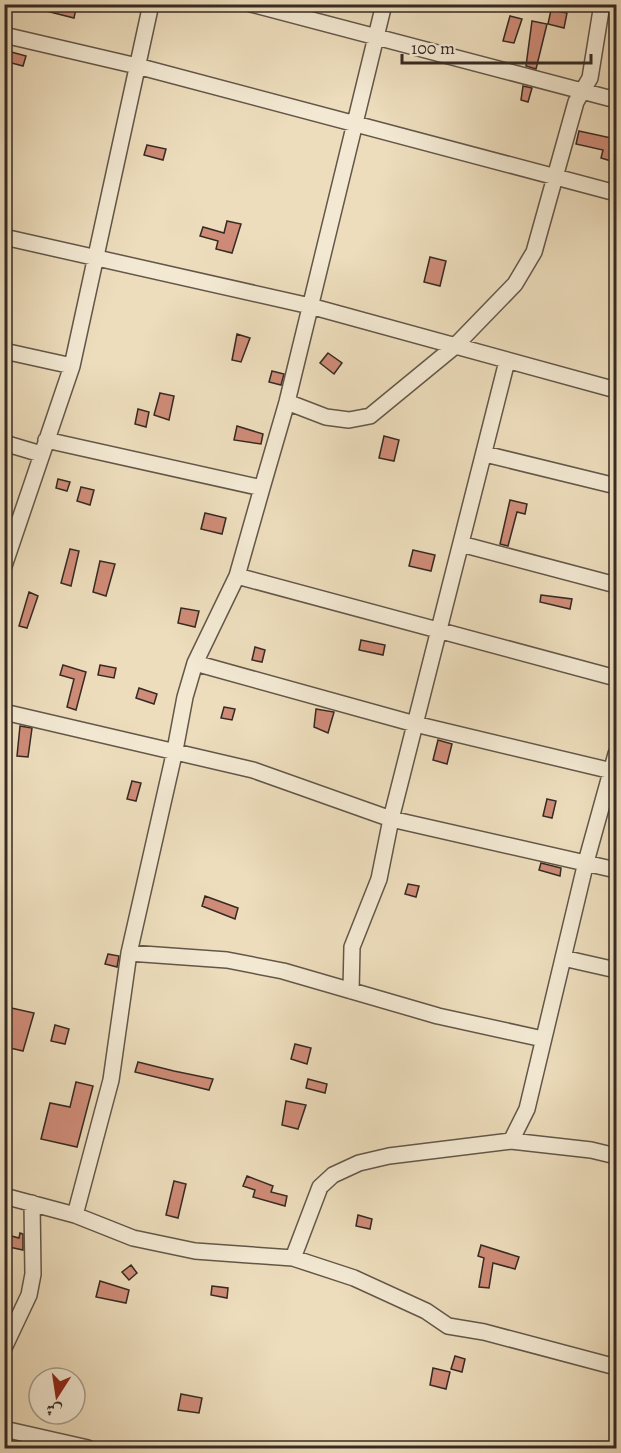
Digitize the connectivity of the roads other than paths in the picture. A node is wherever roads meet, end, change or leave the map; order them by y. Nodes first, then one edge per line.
1 (151, 4) edge
2 (251, 4) edge
3 (384, 4) edge
4 (602, 4) edge
5 (4, 35) edge
6 (376, 37) junction
7 (137, 66) junction
8 (583, 91) junction
9 (616, 99) edge
10 (355, 126) junction
11 (557, 177) junction
12 (616, 194) edge
13 (4, 237) edge
14 (96, 260) junction
15 (310, 306) junction
16 (454, 347) junction
17 (4, 351) edge
18 (507, 361) junction
19 (72, 366) junction
20 (616, 390) edge
21 (287, 402) junction
22 (4, 443) edge
23 (43, 447) junction
24 (485, 454) junction
25 (616, 486) edge
26 (262, 488) junction
27 (461, 544) junction
28 (4, 566) edge
29 (237, 576) junction
30 (616, 585) edge
31 (438, 630) junction
32 (195, 663) junction
33 (616, 678) edge
34 (4, 712) edge
35 (415, 724) junction
36 (175, 750) junction
37 (616, 754) edge
38 (614, 771) edge
39 (391, 819) junction
40 (586, 862) junction
41 (616, 870) edge
42 (129, 953) junction
43 (563, 958) junction
44 (616, 970) edge
45 (351, 991) junction
46 (543, 1039) junction
47 (511, 1141) junction
48 (616, 1156) edge
49 (4, 1196) edge
50 (32, 1203) junction
51 (75, 1215) junction
52 (293, 1258) junction
53 (4, 1309) edge
54 (21, 1313) junction
55 (4, 1348) edge
56 (616, 1367) edge
57 (4, 1429) edge
58 (88, 1449) edge

1 - 7 street
2 - 6 street
3 - 6 street
4 - 8 street
5 - 7 street
6 - 8 street
6 - 10 street
7 - 10 street
7 - 14 street
8 - 9 street
8 - 11 street
10 - 11 street
10 - 15 street
11 - 12 street
11 - 16 street
13 - 14 street
14 - 15 street
14 - 19 street
15 - 16 street
15 - 21 street
16 - 18 street
16 - 21 street
17 - 19 street
18 - 20 street
18 - 24 street
19 - 23 street
21 - 26 street
22 - 23 street
23 - 26 street
23 - 28 street
24 - 25 street
24 - 27 street
26 - 29 street
27 - 30 street
27 - 31 street
29 - 31 street
29 - 32 street
31 - 33 street
31 - 35 street
32 - 35 street
32 - 36 street
34 - 36 street
35 - 38 street
35 - 39 street
36 - 39 street
36 - 42 street
37 - 38 street
38 - 40 street
39 - 40 street
39 - 45 street
40 - 41 street
40 - 43 street
42 - 45 street
42 - 51 street
43 - 44 street
43 - 46 street
45 - 46 street
46 - 47 street
47 - 48 street
47 - 52 street
49 - 50 street
50 - 51 street
50 - 54 street
51 - 52 street
52 - 56 street
53 - 54 street
54 - 55 street
57 - 58 street

